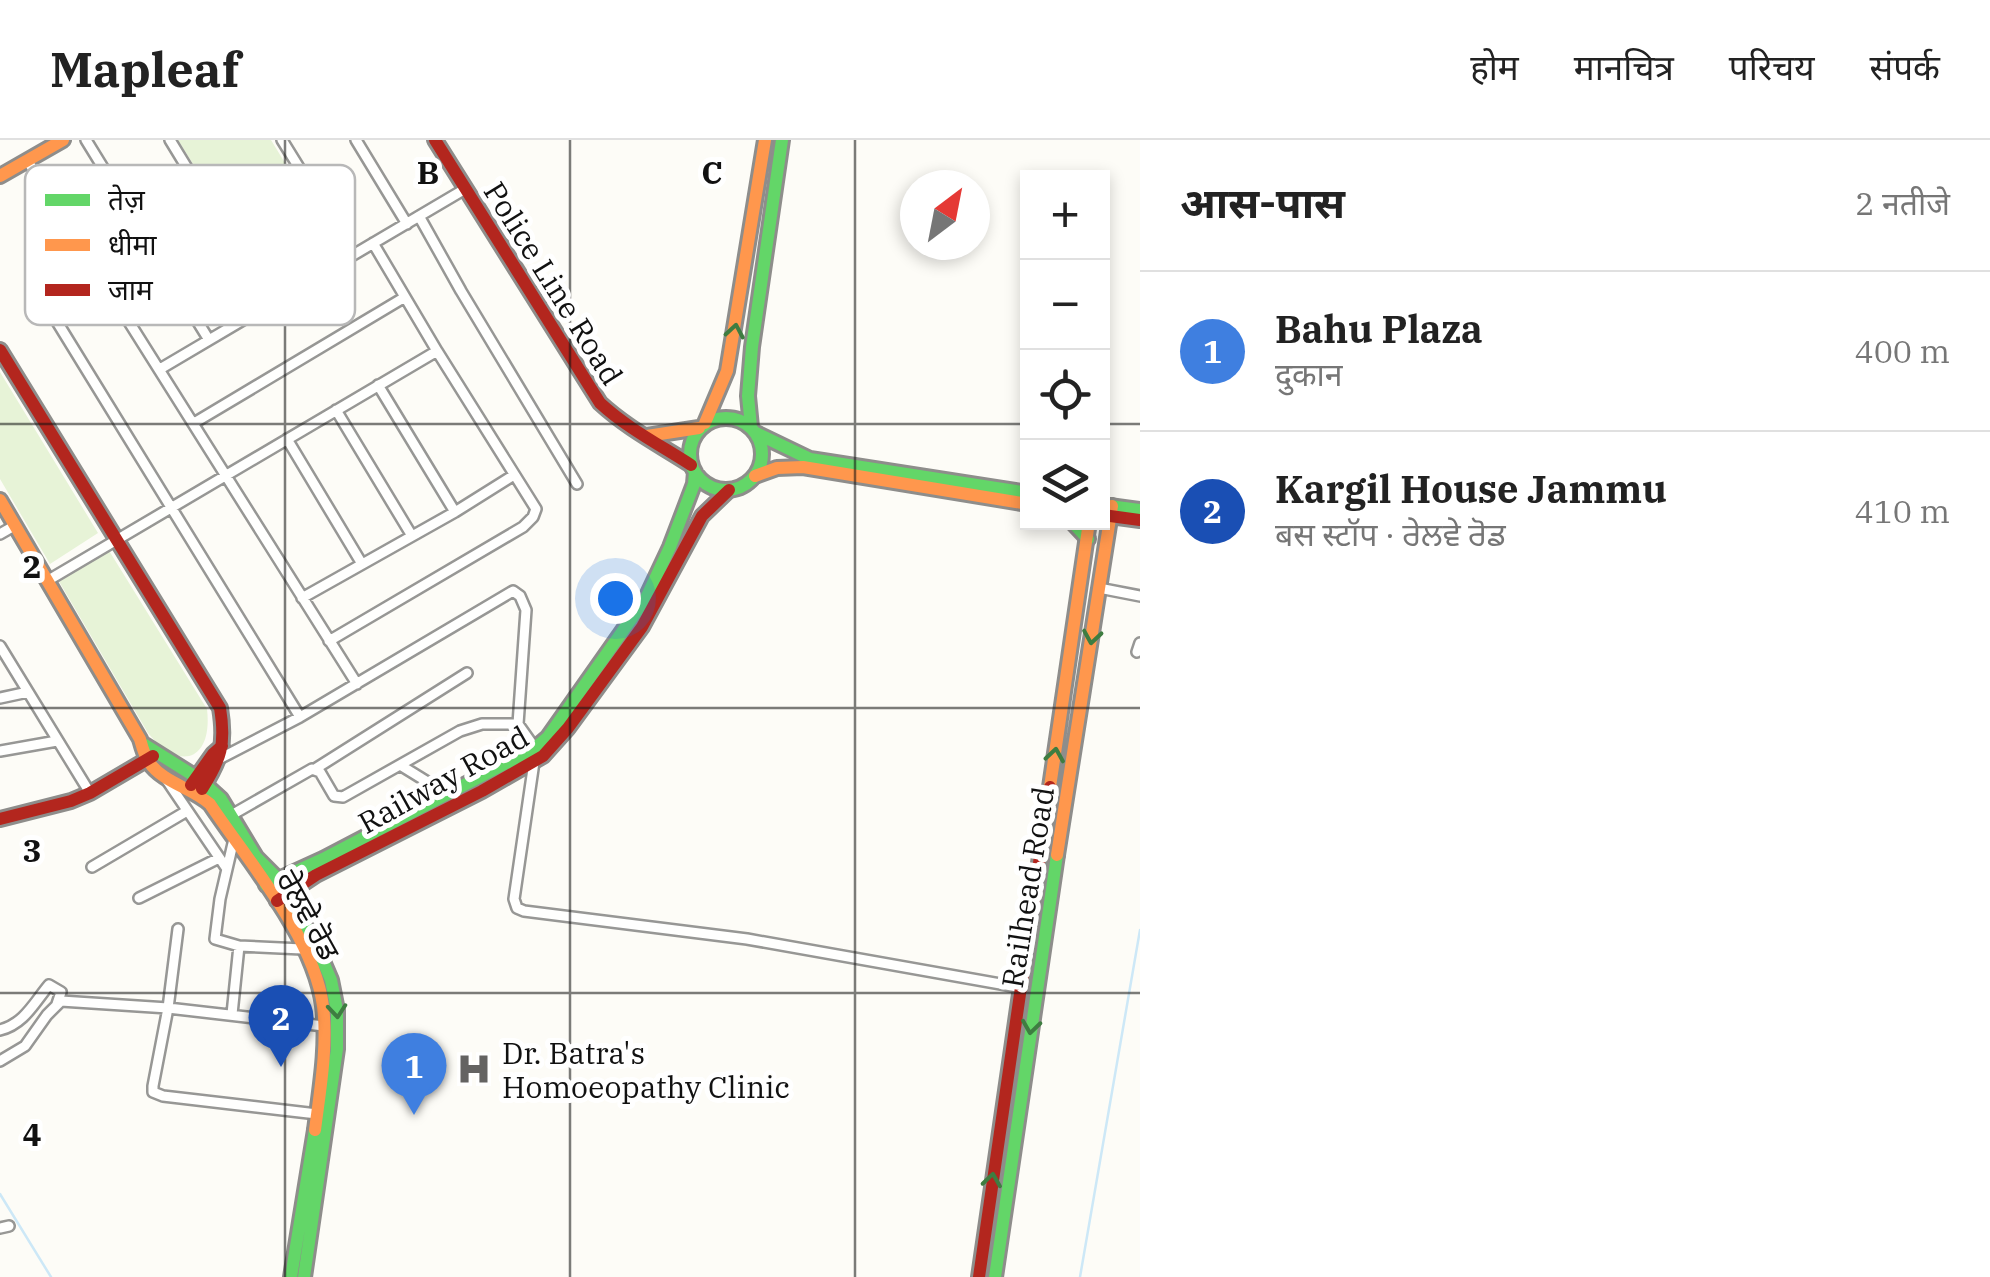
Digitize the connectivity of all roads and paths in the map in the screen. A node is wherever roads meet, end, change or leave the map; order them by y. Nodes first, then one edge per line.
1 (63, 140) edge
2 (86, 140) edge
3 (170, 140) edge
4 (282, 140) edge
5 (356, 140) edge
6 (435, 140) edge
7 (765, 140) edge
8 (782, 140) edge
9 (27, 160) junction
10 (30, 165) edge
11 (101, 165) edge
12 (185, 165) edge
13 (297, 165) edge
14 (0, 176) edge
15 (465, 189) junction
16 (419, 216) junction
17 (407, 224) junction
18 (373, 243) junction
19 (355, 254) edge
20 (406, 297) junction
21 (59, 325) edge
22 (132, 325) edge
23 (200, 325) edge
24 (234, 325) edge
25 (209, 340) junction
26 (0, 350) edge
27 (437, 350) junction
28 (160, 369) junction
29 (378, 385) junction
30 (336, 410) junction
31 (194, 423) junction
32 (702, 426) junction
33 (753, 430) junction
34 (647, 436) junction
35 (286, 440) junction
36 (693, 468) junction
37 (514, 474) junction
38 (226, 475) junction
39 (755, 476) junction
40 (577, 484) dead end
41 (730, 490) junction
42 (1020, 491) edge
43 (0, 500) edge
44 (1020, 503) edge
45 (171, 508) junction
46 (1110, 511) edge
47 (455, 512) junction
48 (1136, 516) edge
49 (14, 526) junction
50 (1080, 530) edge
51 (1089, 530) edge
52 (1107, 530) edge
53 (0, 534) edge
54 (412, 536) junction
55 (118, 539) junction
56 (1088, 539) junction
57 (1107, 539) junction
58 (362, 564) junction
59 (47, 581) junction
60 (1099, 588) junction
61 (1140, 596) edge
62 (302, 598) junction
63 (329, 641) junction
64 (0, 646) edge
65 (467, 673) dead end
66 (357, 684) junction
67 (28, 692) junction
68 (0, 698) edge
69 (300, 717) junction
70 (518, 724) junction
71 (58, 741) junction
72 (0, 751) edge
73 (223, 752) junction
74 (535, 755) junction
75 (151, 757) junction
76 (400, 765) junction
77 (315, 768) junction
78 (161, 772) junction
79 (198, 786) junction
80 (90, 793) junction
81 (447, 794) junction
82 (188, 811) junction
83 (226, 818) junction
84 (0, 819) edge
85 (234, 839) junction
86 (219, 858) junction
87 (92, 867) dead end
88 (227, 869) junction
89 (272, 882) junction
90 (139, 898) dead end
91 (283, 898) junction
92 (178, 930) dead end
93 (239, 946) junction
94 (302, 948) junction
95 (1020, 988) junction
96 (1036, 990) junction
97 (57, 1004) junction
98 (168, 1008) junction
99 (232, 1014) junction
100 (324, 1026) junction
101 (0, 1030) edge
102 (0, 1061) edge
103 (317, 1114) junction
104 (1000, 1124) junction
105 (1018, 1127) junction
106 (291, 1277) edge
107 (304, 1277) edge
108 (979, 1277) edge
109 (995, 1277) edge

1 - 9 main road
2 - 11 street
3 - 12 street
4 - 13 street
5 - 17 street
6 - 15 main road, Police Line Road
32 -> 7 main road
8 - 33 main road
9 - 10 street
9 - 14 main road
15 - 16 street
15 - 34 main road, Police Line Road
16 - 17 street
16 - 40 street
17 - 18 street
18 - 19 street
18 - 20 street
20 - 27 street
20 - 31 street
21 - 45 street
22 - 28 street
23 - 25 street
24 - 25 street
25 - 28 street
26 - 55 main road
27 - 29 street
27 - 37 street
28 - 31 street
29 - 30 street
29 - 47 street
30 - 35 street
30 - 54 street
31 - 38 street
32 - 33 main road
32 - 34 main road
32 - 36 main road
33 - 39 main road
33 - 42 main road
34 - 36 main road, Police Line Road
35 - 38 street
35 - 58 street
36 - 41 main road
36 - 74 main road
37 - 47 street
37 - 63 street
38 - 45 street
38 - 62 street
39 - 41 main road
39 - 44 main road
41 - 74 main road, Railway Road
43 - 49 main road
45 - 55 street
45 - 69 street
46 - 48 main road
47 - 54 street
48 - 57 main road
49 - 53 street
49 - 59 main road
50 - 56 main road
51 - 56 main road, Railhead Road
52 - 57 main road, Railhead Road
54 - 58 street
55 - 59 street
55 - 73 main road
95 -> 56 main road, Railhead Road
57 - 60 main road, Railhead Road
58 - 62 street
59 - 75 main road
60 - 61 street
60 -> 96 main road, Railhead Road
62 - 63 street
63 - 66 street
64 - 67 street
65 - 77 street
66 - 69 street
66 - 70 street
67 - 68 street
67 - 71 street
69 - 73 street
70 - 74 street
70 - 76 street
71 - 72 street
71 - 80 street
73 - 79 main road
74 - 81 main road
74 - 91 main road, Railway Road
74 - 95 street
75 - 78 main road
75 - 79 main road
75 - 80 main road
76 - 77 street
76 - 81 street
77 - 83 street
78 - 79 main road
78 - 82 street
79 - 83 main road
80 - 84 main road
81 - 89 main road
82 - 86 street
82 - 87 street
83 - 85 main road, ਰੇਲਵੇ ਰੋਡ
83 - 89 main road
85 - 88 street
85 - 89 main road, ਰੇਲਵੇ ਰੋਡ
86 - 88 street
86 - 90 street
88 - 93 street
89 - 91 main road
91 - 94 main road, ਰੇਲਵੇ ਰੋਡ
91 -> 107 main road
92 - 98 street
93 - 94 street
93 - 99 street
94 - 100 main road, ਰੇਲਵੇ ਰੋਡ
95 - 96 street
95 - 104 main road, Railhead Road
96 -> 105 main road, Railhead Road
97 - 98 street
97 - 101 street
97 - 102 street
98 - 99 street
98 - 103 street
99 - 100 street
100 - 103 main road, ਰੇਲਵੇ ਰੋਡ
103 - 106 main road, ਰੇਲਵੇ ਰੋਡ
104 - 105 main road
108 -> 104 main road, Railhead Road
105 - 109 main road, Railhead Road

